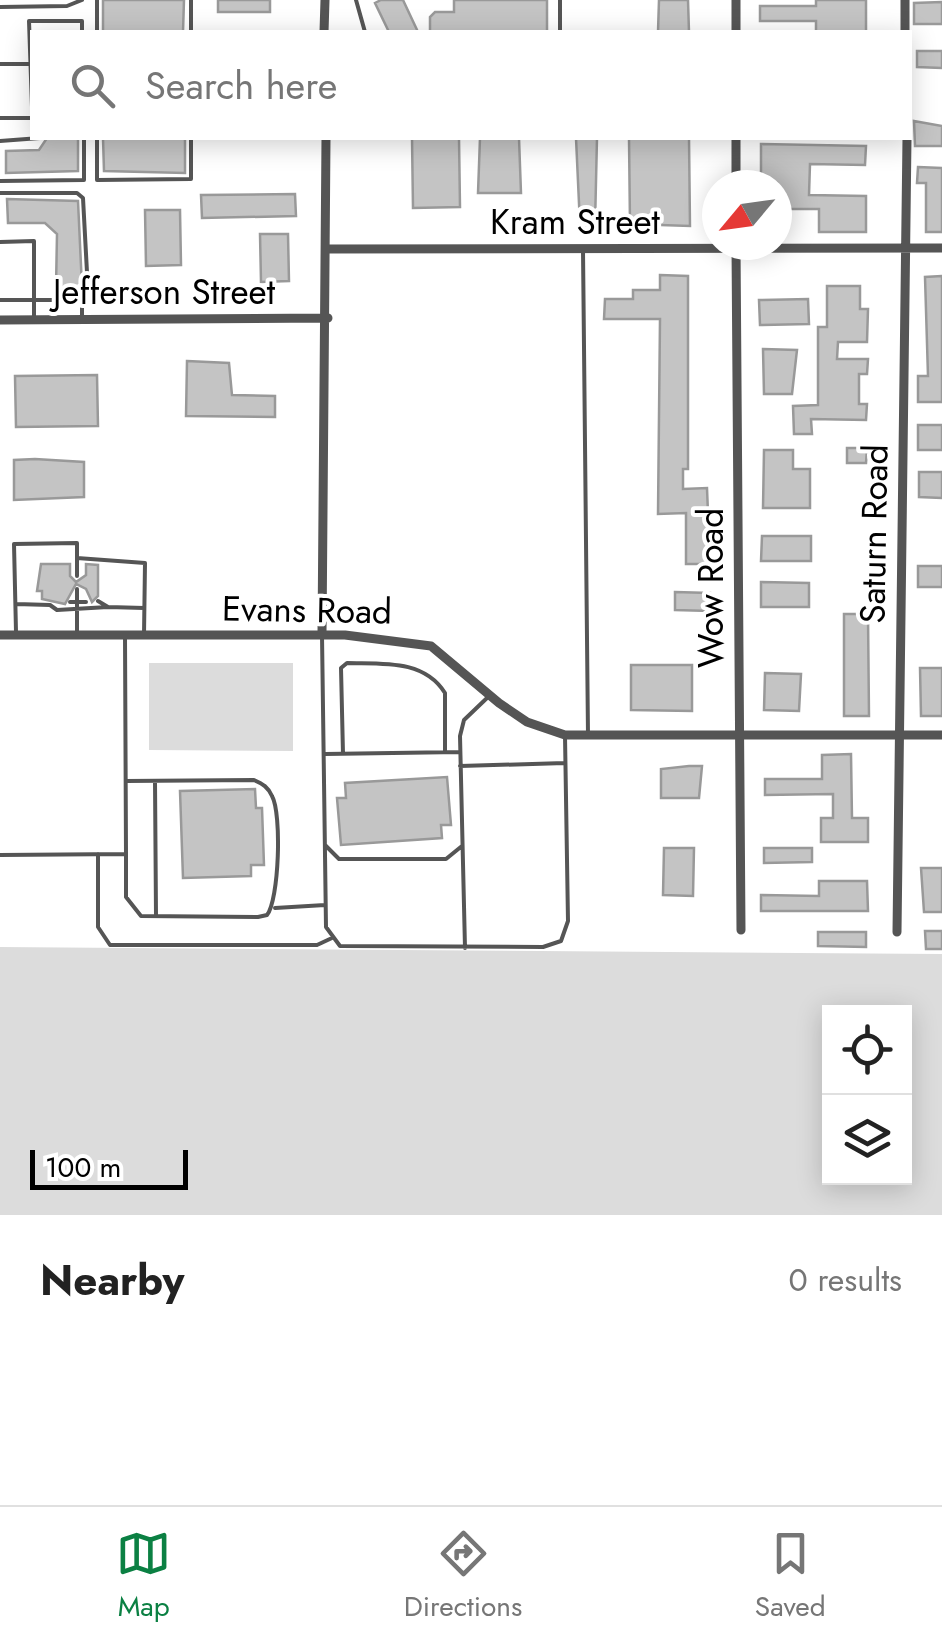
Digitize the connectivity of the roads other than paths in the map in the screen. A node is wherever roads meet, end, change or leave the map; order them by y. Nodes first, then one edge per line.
1 (82, 0) edge
2 (97, 0) edge
3 (191, 0) edge
4 (324, 0) edge
5 (356, 0) edge
6 (560, 0) edge
7 (736, 0) edge
8 (905, 0) edge
9 (0, 8) edge
10 (30, 30) edge
11 (30, 30) edge
12 (82, 30) edge
13 (97, 30) edge
14 (191, 30) edge
15 (324, 30) edge
16 (364, 30) edge
17 (560, 30) edge
18 (736, 30) edge
19 (905, 30) edge
20 (0, 64) edge
21 (30, 64) edge
22 (0, 118) edge
23 (30, 118) edge
24 (30, 139) edge
25 (84, 140) edge
26 (97, 140) edge
27 (191, 140) edge
28 (326, 140) edge
29 (736, 140) edge
30 (906, 140) edge
31 (0, 141) edge
32 (736, 170) edge
33 (0, 181) edge
34 (0, 193) edge
35 (0, 242) edge
36 (702, 248) edge
37 (792, 248) edge
38 (908, 248) junction
39 (942, 248) edge
40 (327, 249) junction
41 (583, 250) junction
42 (736, 260) edge
43 (0, 300) edge
44 (34, 300) junction
45 (82, 300) junction
46 (328, 318) junction
47 (0, 320) edge
48 (34, 320) junction
49 (82, 320) junction
50 (77, 558) junction
51 (77, 576) dead end
52 (77, 589) dead end
53 (98, 601) dead end
54 (58, 602) dead end
55 (86, 602) dead end
56 (16, 604) junction
57 (75, 604) junction
58 (50, 605) junction
59 (108, 607) junction
60 (144, 608) junction
61 (0, 635) edge
62 (16, 635) junction
63 (144, 635) junction
64 (322, 635) junction
65 (77, 636) junction
66 (125, 636) junction
67 (490, 695) junction
68 (897, 734) junction
69 (942, 734) edge
70 (565, 735) junction
71 (588, 735) junction
72 (740, 735) junction
73 (445, 752) junction
74 (460, 752) junction
75 (324, 754) junction
76 (343, 754) junction
77 (566, 763) junction
78 (460, 766) junction
79 (126, 781) junction
80 (154, 781) junction
81 (324, 845) junction
82 (462, 846) junction
83 (98, 854) junction
84 (126, 854) junction
85 (0, 855) edge
86 (325, 906) junction
87 (273, 908) junction
88 (156, 916) junction
89 (741, 930) dead end
90 (896, 932) dead end
91 (332, 938) junction
92 (464, 948) junction

1 - 9 lane
2 - 13 lane
3 - 14 lane
4 - 15 street
5 - 16 lane
6 - 17 lane
7 - 18 street
8 - 19 street
10 - 21 lane
11 - 12 lane
20 - 21 lane
22 - 23 lane
24 - 31 lane
25 - 33 lane
26 - 27 lane
28 - 40 street
29 - 32 street
30 - 38 street, Saturn Road
34 - 45 lane
35 - 44 lane
36 - 41 street, Kram Street
37 - 38 street, Kram Street
38 - 39 street, Kram Street
38 - 68 street, Saturn Road
40 - 41 street, Kram Street
40 - 46 street
41 - 71 lane
42 - 72 street, Wow Road
43 - 44 lane
44 - 45 lane
44 - 48 lane
45 - 49 lane
46 - 49 street, Jefferson Street
46 - 64 street
47 - 48 street, Jefferson Street
48 - 49 street, Jefferson Street
50 - 51 lane
50 - 56 lane
50 - 60 lane
52 - 57 lane
53 - 59 lane
54 - 58 lane
55 - 57 lane
56 - 58 lane
56 - 62 lane
57 - 58 lane
57 - 59 lane
57 - 65 lane
59 - 60 lane
60 - 63 lane
61 - 62 street, Evans Road
62 - 65 street, Evans Road
63 - 64 street, Evans Road
63 - 66 street, Evans Road
64 - 67 street, Evans Road
64 - 75 lane
65 - 66 street, Evans Road
66 - 79 lane
67 - 70 street, Evans Road
67 - 74 lane
68 - 69 street, Evans Road
68 - 72 street, Evans Road
68 - 90 street, Saturn Road
70 - 71 street, Evans Road
70 - 77 lane
71 - 72 street, Evans Road
72 - 89 street, Wow Road
73 - 74 lane
73 - 76 lane
73 - 76 lane
74 - 78 lane
75 - 76 lane
75 - 81 lane
77 - 78 lane
77 - 92 lane
78 - 82 lane
79 - 80 lane
79 - 84 lane
80 - 87 lane
80 - 88 lane
81 - 82 lane
81 - 86 lane
82 - 92 lane
83 - 84 lane
83 - 85 lane
83 - 91 lane
84 - 88 lane
86 - 87 lane
86 - 91 lane
87 - 88 lane
91 - 92 lane

